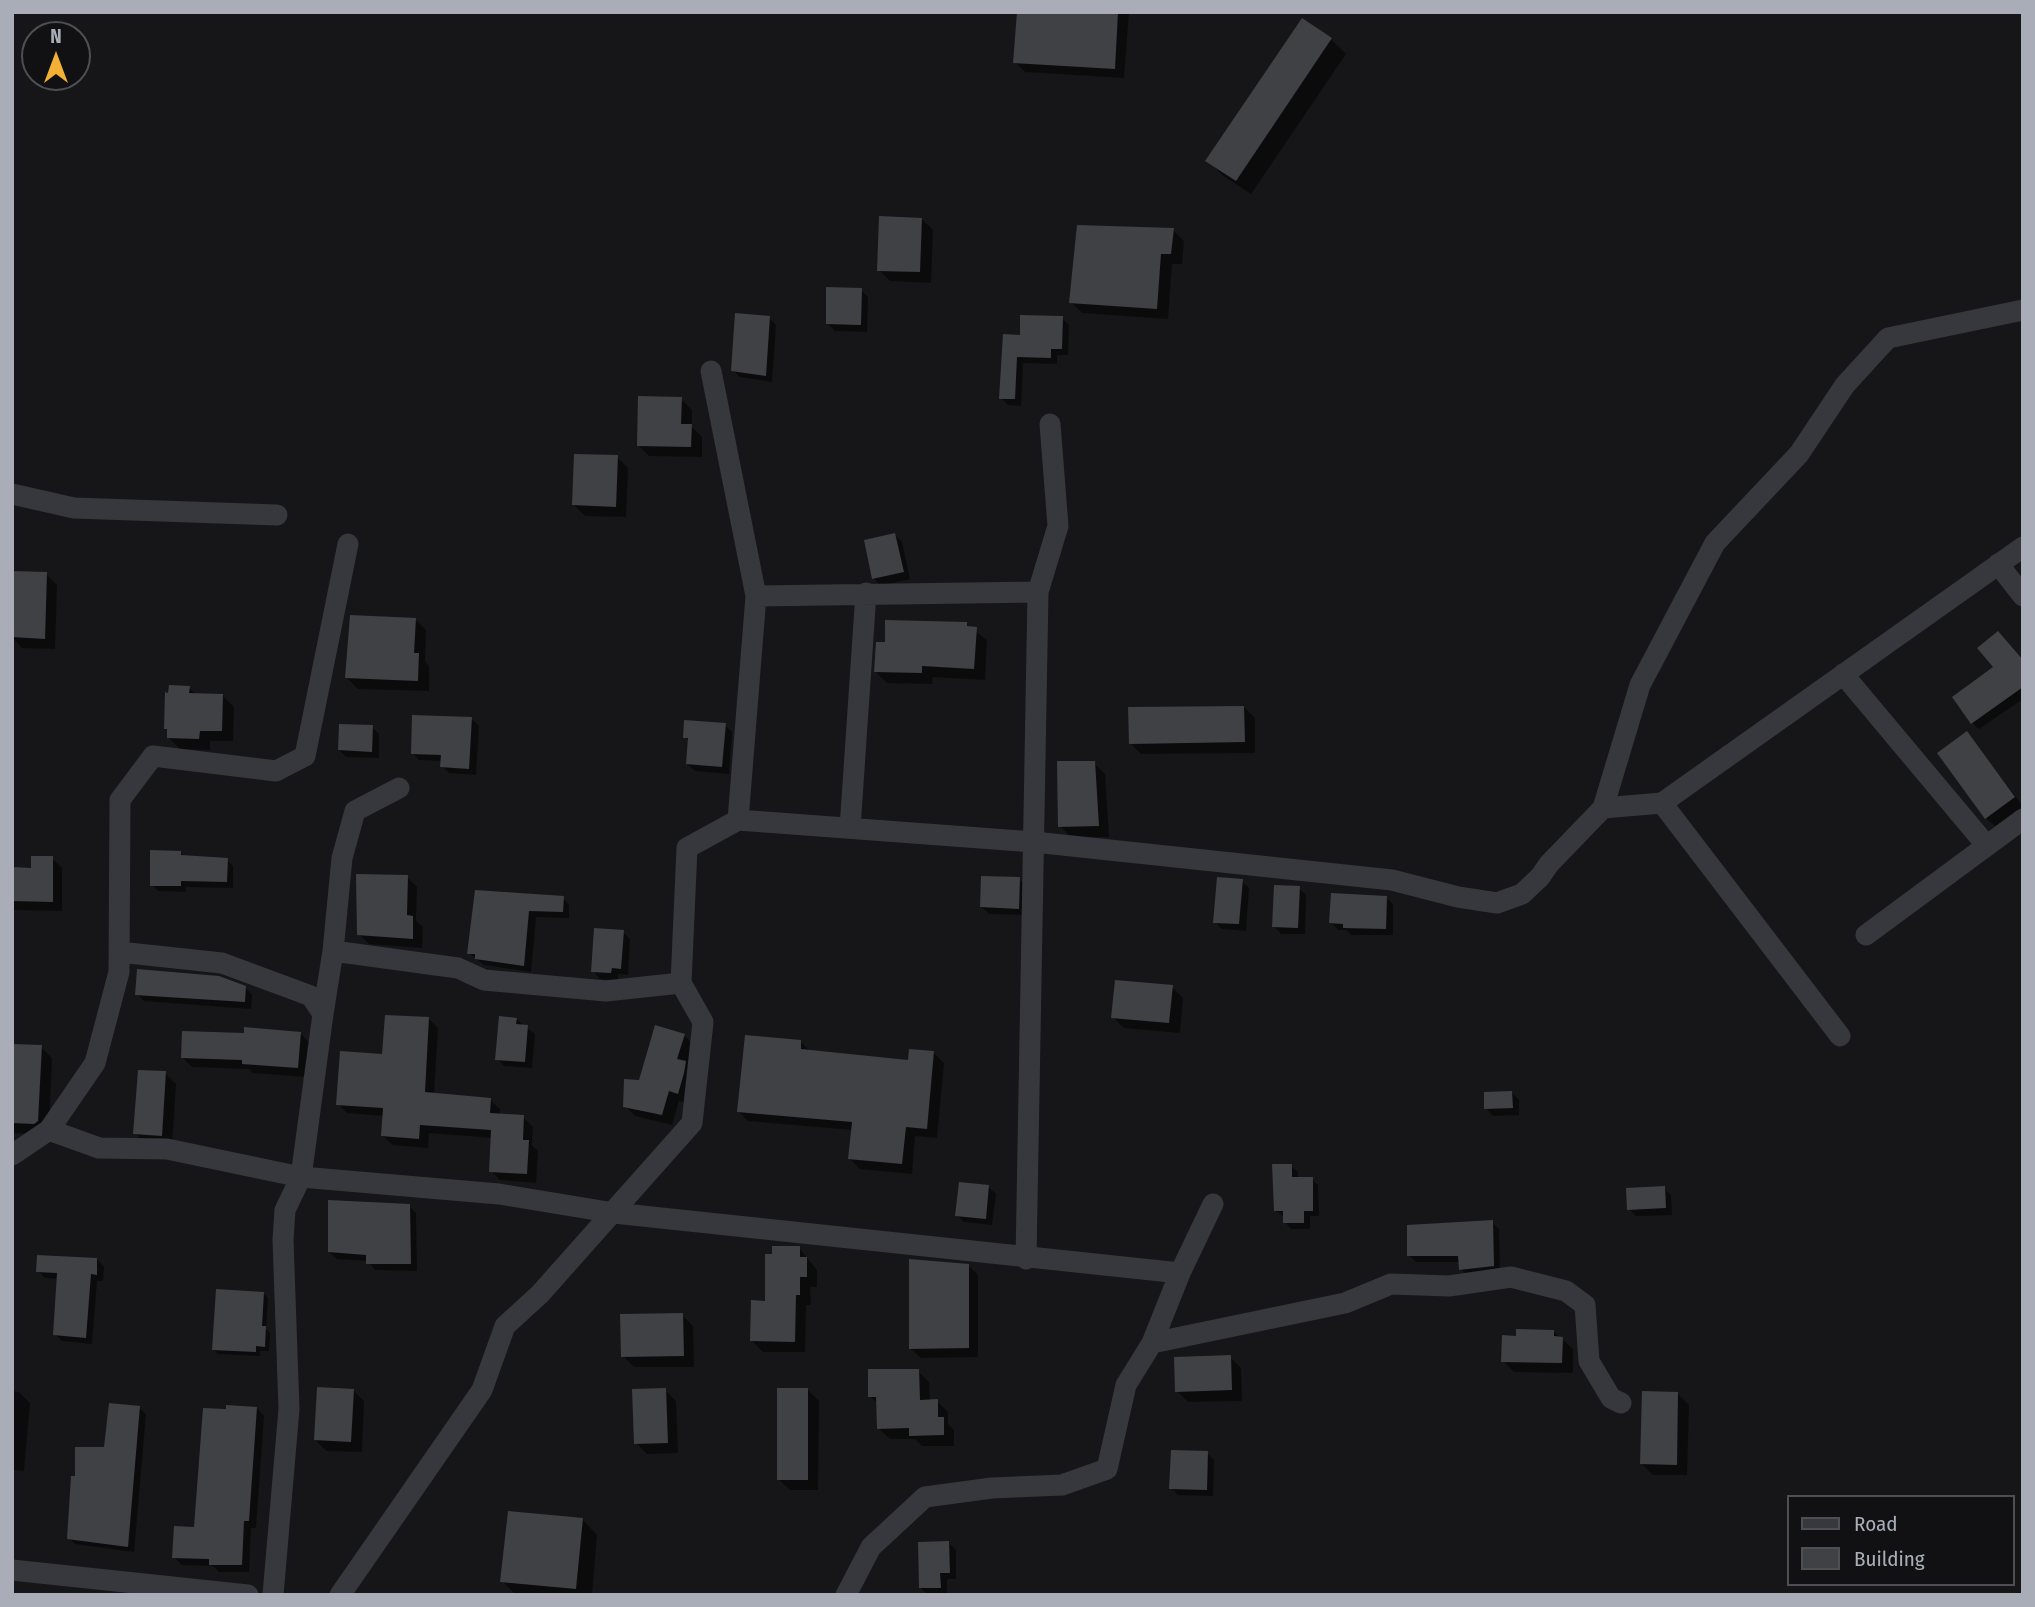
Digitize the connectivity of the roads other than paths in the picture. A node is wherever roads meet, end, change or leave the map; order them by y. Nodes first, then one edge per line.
1 (2023, 310) edge
2 (711, 371) dead end
3 (1050, 424) dead end
4 (12, 494) edge
5 (277, 515) dead end
6 (348, 544) dead end
7 (2023, 547) edge
8 (1998, 564) junction
9 (1038, 592) junction
10 (866, 593) junction
11 (756, 596) junction
12 (2023, 596) edge
13 (1843, 674) junction
14 (399, 788) dead end
15 (1662, 803) junction
16 (1603, 808) junction
17 (2023, 819) edge
18 (738, 820) junction
19 (850, 828) junction
20 (1034, 842) junction
21 (1987, 846) junction
22 (1866, 935) dead end
23 (333, 951) junction
24 (119, 952) junction
25 (681, 983) junction
26 (323, 1014) junction
27 (1840, 1036) dead end
28 (49, 1130) junction
29 (12, 1156) edge
30 (301, 1177) junction
31 (1213, 1204) dead end
32 (614, 1213) junction
33 (1026, 1259) junction
34 (1180, 1273) junction
35 (1152, 1343) junction
36 (1621, 1403) dead end
37 (12, 1570) edge
38 (54, 1585) edge
39 (248, 1595) edge
40 (273, 1595) edge
41 (340, 1595) edge
42 (846, 1595) edge

1 - 16 street
2 - 11 street
3 - 9 street
4 - 5 street
6 - 24 street
7 - 8 street
8 - 12 street
8 - 13 street
9 - 10 street
9 - 20 street
10 - 11 street
10 - 19 street
11 - 18 street
13 - 15 street
13 - 21 street
14 - 23 street
15 - 16 street
15 - 27 street
16 - 20 street
17 - 21 street
18 - 19 street
18 - 25 street
19 - 20 street
20 - 33 street
21 - 22 street
23 - 25 street
23 - 26 street
24 - 26 street
24 - 28 street
25 - 32 street
26 - 30 street
28 - 29 street
28 - 30 street
30 - 32 street
30 - 40 street
31 - 34 street
32 - 33 street
32 - 41 street
33 - 34 street
34 - 35 street
35 - 36 street
35 - 42 street
37 - 38 street
38 - 39 street

